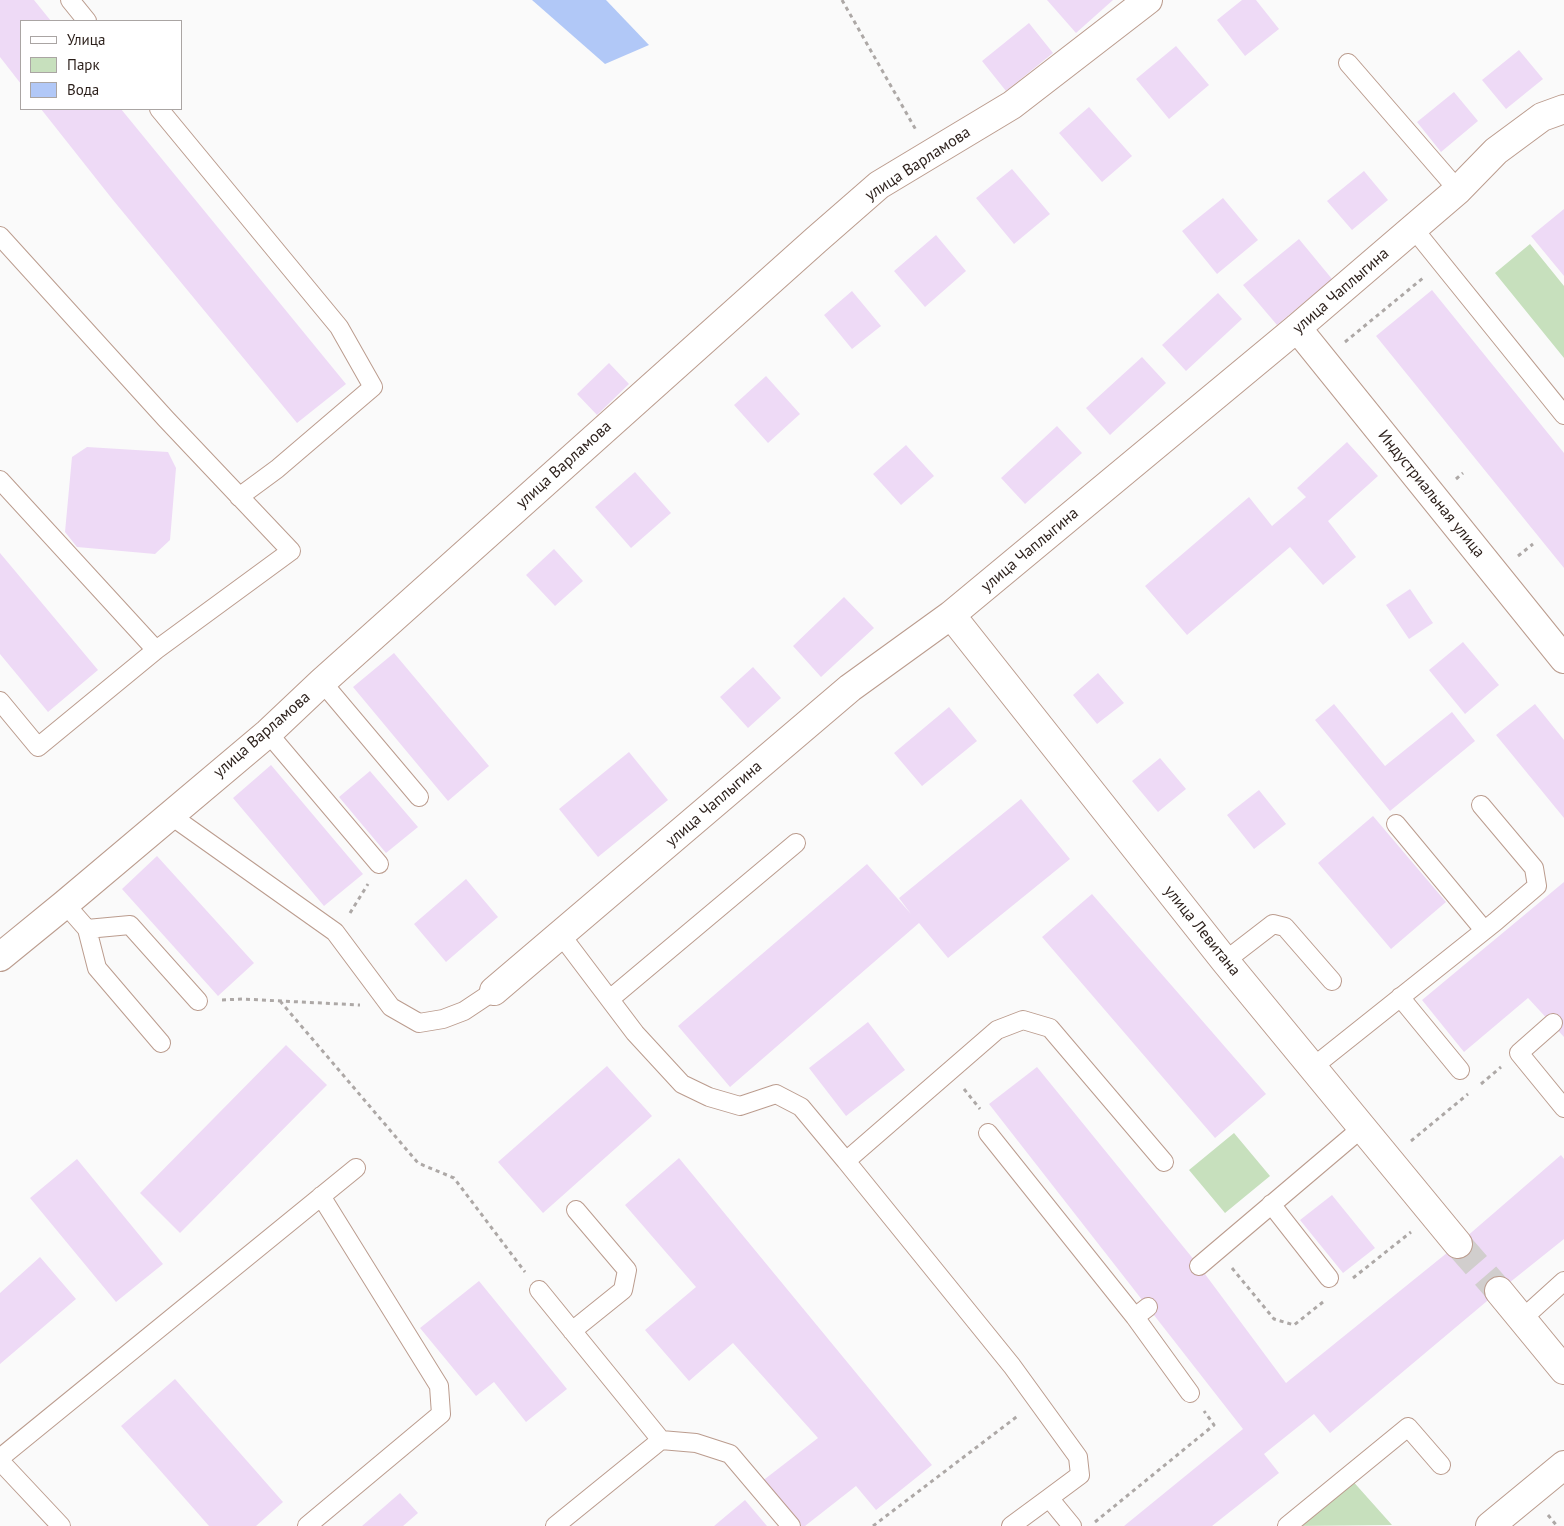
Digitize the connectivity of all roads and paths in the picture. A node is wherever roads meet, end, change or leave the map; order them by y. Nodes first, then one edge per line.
1 (70, 0) edge
2 (842, 0) edge
3 (1148, 0) edge
4 (87, 20) edge
5 (1348, 63) dead end
6 (1564, 109) edge
7 (161, 110) edge
8 (930, 154) junction
9 (1458, 190) junction
10 (1413, 228) junction
11 (0, 236) edge
12 (1441, 263) junction
13 (1298, 328) junction
14 (1323, 360) junction
15 (1564, 414) edge
16 (0, 480) edge
17 (239, 497) junction
18 (951, 615) junction
19 (156, 650) junction
20 (1564, 659) edge
21 (322, 682) junction
22 (0, 701) edge
23 (268, 733) junction
24 (419, 797) dead end
25 (1481, 805) dead end
26 (170, 815) junction
27 (1396, 824) dead end
28 (796, 842) dead end
29 (379, 864) joint
30 (65, 904) junction
31 (87, 929) junction
32 (1484, 930) junction
33 (335, 932) junction
34 (561, 935) junction
35 (0, 957) edge
36 (1225, 961) junction
37 (1332, 981) dead end
38 (494, 992) joint
39 (1400, 997) junction
40 (610, 999) junction
41 (219, 1000) dead end
42 (198, 1001) dead end
43 (280, 1001) junction
44 (391, 1007) junction
45 (1553, 1023) dead end
46 (161, 1043) dead end
47 (1313, 1067) junction
48 (1460, 1070) dead end
49 (964, 1089) dead end
50 (1472, 1091) dead end
51 (1564, 1108) edge
52 (982, 1111) dead end
53 (1363, 1127) junction
54 (988, 1133) dead end
55 (1389, 1159) junction
56 (846, 1161) junction
57 (1164, 1162) dead end
58 (356, 1168) dead end
59 (321, 1196) junction
60 (1271, 1204) junction
61 (576, 1210) dead end
62 (1414, 1230) dead end
63 (1458, 1244) tunnel mouth
64 (1218, 1250) junction
65 (1199, 1266) dead end
66 (1329, 1278) dead end
67 (1564, 1281) edge
68 (1348, 1282) dead end
69 (538, 1290) joint
70 (1499, 1291) tunnel mouth
71 (1325, 1301) dead end
72 (1522, 1319) junction
73 (572, 1331) junction
74 (1564, 1370) edge
75 (1190, 1393) dead end
76 (1037, 1401) junction
77 (1214, 1425) dead end
78 (661, 1440) junction
79 (0, 1459) edge
80 (1564, 1465) edge
81 (1440, 1466) dead end
82 (1049, 1498) junction
83 (1293, 1524) edge
84 (61, 1526) edge
85 (307, 1526) edge
86 (555, 1526) edge
87 (791, 1526) edge
88 (873, 1526) edge
89 (1011, 1526) edge
90 (1072, 1526) edge
91 (1090, 1526) edge
92 (1490, 1526) edge

1 - 4 lane
2 - 8 path
3 - 8 street, улица Варламова
5 - 9 lane
6 - 9 street, улица Чаплыгина
7 - 17 lane
8 - 21 street, улица Варламова
9 - 10 street, улица Чаплыгина
10 - 12 lane
10 - 13 street, улица Чаплыгина
11 - 17 lane
12 - 14 path
12 - 15 lane
13 - 14 street, Индустриальная улица
13 - 18 street, улица Чаплыгина
14 - 20 street, Индустриальная улица
16 - 19 lane
17 - 19 lane
18 - 34 street, улица Чаплыгина
18 - 36 street, улица Левитана
19 - 22 lane
21 - 23 street, улица Варламова
21 - 24 lane
23 - 26 street, улица Варламова
23 - 29 lane
25 - 32 lane
26 - 30 street, улица Варламова
26 - 33 lane
27 - 32 lane
28 - 40 lane
29 - 33 path
30 - 31 lane
30 - 35 street, улица Варламова
31 - 42 lane
31 - 46 lane
32 - 39 lane
33 - 44 lane
34 - 38 street, улица Чаплыгина
34 - 40 lane
36 - 37 lane
36 - 47 street, улица Левитана
38 - 44 lane
39 - 47 lane
39 - 48 lane
40 - 56 lane
41 - 43 path
43 - 44 path
43 - 69 path
45 - 51 lane
47 - 53 street, улица Левитана
49 - 52 path
50 - 55 path
53 - 55 street, улица Левитана
53 - 60 lane
54 - 75 lane
55 - 63 street, улица Левитана
56 - 57 lane
56 - 76 lane
58 - 59 lane
59 - 79 lane
59 - 85 lane
60 - 64 lane
60 - 66 lane
61 - 73 lane
62 - 68 path
64 - 65 lane
64 - 71 path
67 - 72 lane
69 - 73 lane
70 - 72 street
72 - 74 street
73 - 78 lane
76 - 82 lane
76 - 88 path
77 - 91 path
78 - 86 lane
78 - 87 lane
79 - 84 lane
80 - 92 street
81 - 83 lane
82 - 89 lane
82 - 90 lane

